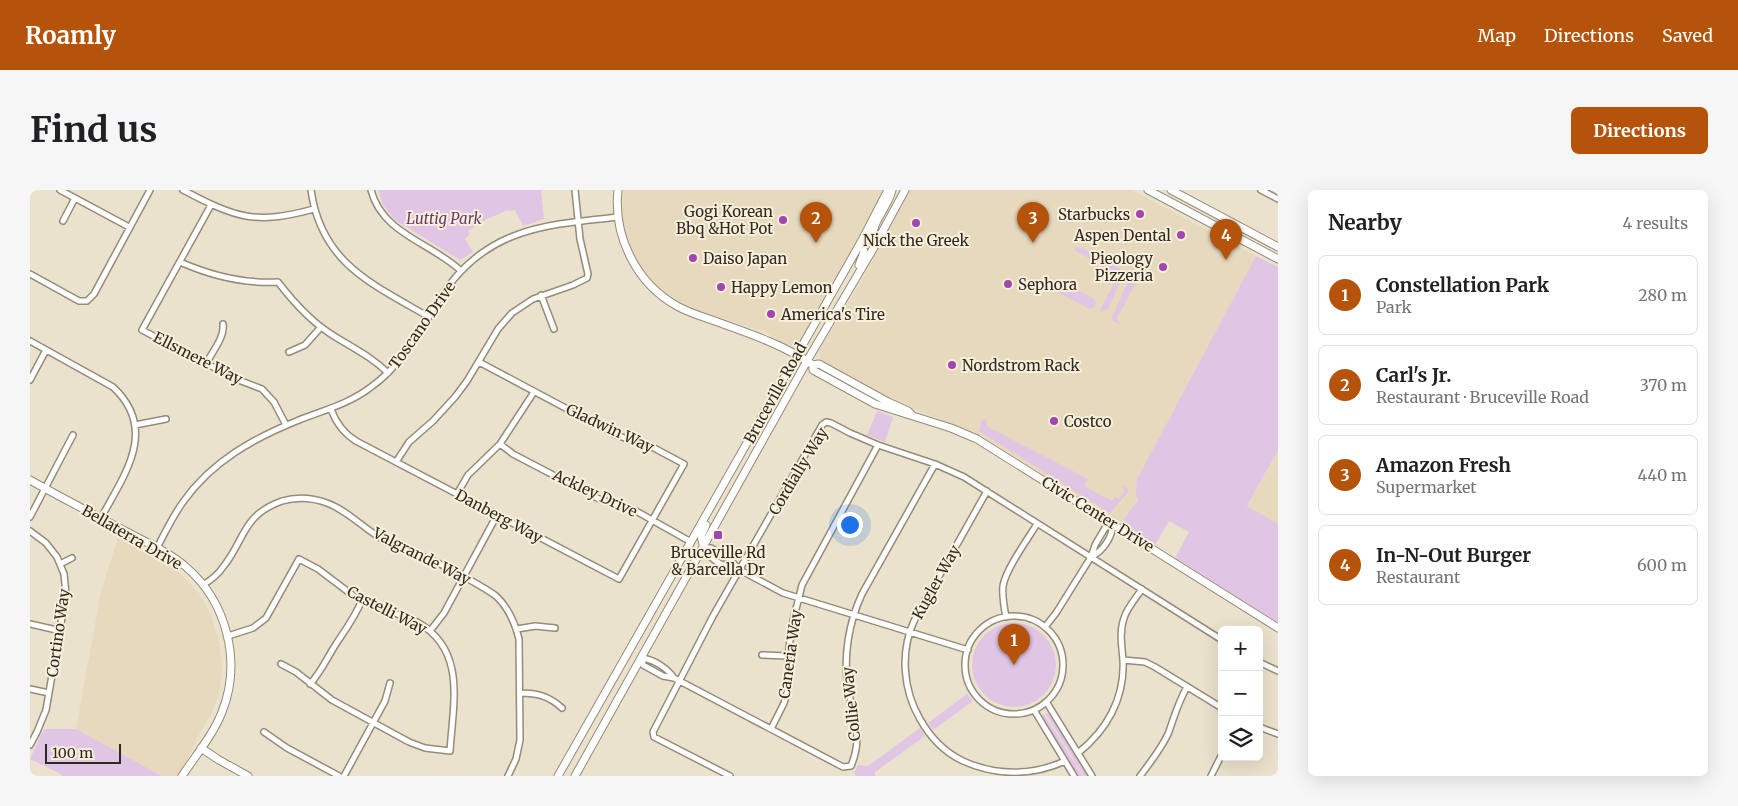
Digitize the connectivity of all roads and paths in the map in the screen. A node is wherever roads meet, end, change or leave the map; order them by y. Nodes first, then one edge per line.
1 (60, 190) edge
2 (150, 190) edge
3 (182, 190) edge
4 (311, 190) edge
5 (371, 190) edge
6 (575, 190) edge
7 (618, 190) edge
8 (888, 190) edge
9 (892, 190) edge
10 (905, 190) edge
11 (1148, 190) edge
12 (1261, 190) edge
13 (1173, 191) edge
14 (75, 198) junction
15 (1278, 199) edge
16 (211, 205) junction
17 (314, 209) junction
18 (618, 217) junction
19 (63, 221) dead end
20 (578, 221) junction
21 (129, 227) junction
22 (861, 242) junction
23 (877, 242) junction
24 (1278, 247) edge
25 (1278, 259) edge
26 (180, 262) junction
27 (461, 272) junction
28 (30, 274) edge
29 (541, 295) junction
30 (842, 302) junction
31 (429, 317) junction
32 (223, 324) dead end
33 (321, 327) junction
34 (554, 329) dead end
35 (30, 341) edge
36 (46, 350) junction
37 (290, 352) dead end
38 (796, 355) junction
39 (479, 362) junction
40 (810, 363) junction
41 (206, 364) junction
42 (388, 373) junction
43 (30, 380) edge
44 (534, 392) junction
45 (331, 409) junction
46 (166, 419) dead end
47 (135, 424) junction
48 (286, 425) junction
49 (72, 435) dead end
50 (500, 444) junction
51 (878, 446) junction
52 (396, 462) junction
53 (935, 464) junction
54 (30, 480) edge
55 (45, 488) junction
56 (987, 491) junction
57 (719, 493) junction
58 (457, 494) junction
59 (497, 515) junction
60 (30, 517) edge
61 (101, 518) junction
62 (652, 520) junction
63 (1037, 524) junction
64 (1113, 524) junction
65 (30, 530) edge
66 (691, 542) junction
67 (157, 548) junction
68 (704, 548) junction
69 (72, 558) dead end
70 (1091, 558) junction
71 (60, 564) junction
72 (740, 570) junction
73 (464, 577) junction
74 (203, 585) junction
75 (1142, 589) junction
76 (798, 599) junction
77 (362, 600) junction
78 (656, 605) junction
79 (854, 616) junction
80 (1006, 617) junction
81 (30, 624) edge
82 (1045, 627) junction
83 (555, 628) dead end
84 (1278, 628) edge
85 (517, 630) junction
86 (61, 631) junction
87 (430, 631) junction
88 (910, 632) junction
89 (228, 636) junction
90 (1218, 637) edge
91 (968, 650) junction
92 (762, 655) dead end
93 (788, 656) junction
94 (642, 658) junction
95 (1123, 660) junction
96 (281, 664) dead end
97 (1263, 664) edge
98 (1278, 671) edge
99 (676, 680) junction
100 (390, 683) dead end
101 (310, 684) junction
102 (1187, 687) junction
103 (30, 689) edge
104 (49, 693) junction
105 (520, 693) junction
106 (1047, 703) junction
107 (1218, 706) edge
108 (562, 708) dead end
109 (1034, 710) junction
110 (373, 723) junction
111 (1263, 728) edge
112 (771, 729) junction
113 (264, 732) dead end
114 (1278, 734) edge
115 (30, 745) edge
116 (201, 748) junction
117 (1078, 753) junction
118 (1065, 761) junction
119 (1218, 761) edge
120 (182, 776) edge
121 (248, 776) edge
122 (339, 776) edge
123 (344, 776) edge
124 (508, 776) edge
125 (558, 776) edge
126 (575, 776) edge
127 (730, 776) edge
128 (1074, 776) edge
129 (1092, 776) edge
130 (1140, 776) edge
131 (1211, 776) edge

1 - 14 street
2 - 21 street
3 - 16 street
4 - 17 street
5 - 27 street
6 - 20 street
7 - 18 main road, Civic Center Drive
8 - 22 main road, Bruceville Road
9 - 23 main road, Bruceville Road
10 - 23 main road, Bruceville Road
11 - 25 main road
12 - 15 street
13 - 24 main road
14 - 19 street
14 - 21 street
16 - 17 street
16 - 26 street, Ellsmere Way
17 - 31 street
18 - 20 street, Toscano Drive
18 - 38 main road, Civic Center Drive
20 - 27 street, Toscano Drive
20 - 29 street
21 - 28 street
22 - 30 main road, Bruceville Road
22 - 38 main road, Bruceville Road
23 - 30 main road, Bruceville Road
26 - 33 street
26 - 41 street, Ellsmere Way
27 - 31 street, Toscano Drive
29 - 34 street
29 - 39 street
30 - 40 main road, Bruceville Road
31 - 42 street, Toscano Drive
32 - 41 street
33 - 37 street
33 - 42 street
35 - 36 street
36 - 43 street
36 - 47 street
38 - 40 main road, Civic Center Drive
38 - 57 main road, Bruceville Road
39 - 44 street, Gladwin Way
39 - 52 street
40 - 64 main road, Civic Center Drive
40 - 68 main road, Bruceville Road
41 - 48 street, Ellsmere Way
42 - 45 street, Toscano Drive
44 - 50 street
44 - 62 street, Gladwin Way
45 - 48 street, Toscano Drive
45 - 52 street, Danberg Way
46 - 47 street
47 - 61 street
48 - 67 street, Toscano Drive
49 - 55 street
50 - 58 street
50 - 62 street, Ackley Drive
51 - 53 street, Cordially Way
51 - 72 street, Cordially Way
51 - 76 street, Caneria Way
52 - 58 street, Danberg Way
53 - 56 street, Cordially Way
53 - 79 street, Collie Way
54 - 55 main road, Bellaterra Drive
55 - 60 street
55 - 61 main road, Bellaterra Drive
56 - 63 street, Cordially Way
56 - 88 street, Kugler Way
57 - 66 main road, Bruceville Road
57 - 68 main road, Bruceville Road
58 - 59 street, Danberg Way
59 - 62 street, Danberg Way
59 - 73 street
61 - 67 main road, Bellaterra Drive
62 - 66 street, Ackley Drive
63 - 70 street, Cordially Way
63 - 80 street
64 - 70 street
64 - 84 main road, Civic Center Drive
65 - 71 street, Cortino Way
66 - 78 main road, Bruceville Road
67 - 74 main road, Bellaterra Drive
68 - 72 street
68 - 94 main road, Bruceville Road
69 - 71 street
70 - 75 street, Cordially Way
70 - 82 street
71 - 86 street, Cortino Way
72 - 76 street
72 - 99 street, Cordially Way
73 - 74 street, Valgrande Way
73 - 85 street, Valgrande Way
73 - 87 street
74 - 89 main road, Bellaterra Drive
75 - 90 street, Cordially Way
75 - 95 street
76 - 79 street
76 - 93 street, Caneria Way
77 - 87 street, Castelli Way
77 - 89 street, Castelli Way
77 - 101 street
78 - 94 main road, Bruceville Road
78 - 125 main road, Bruceville Road
79 - 88 street
79 - 112 street, Collie Way
80 - 82 street
80 - 91 street
81 - 86 street
82 - 106 street
83 - 85 street
85 - 105 street, Valgrande Way
86 - 104 street, Cortino Way
87 - 110 street, Castelli Way
88 - 91 street
88 - 118 street, Kugler Way
89 - 116 main road, Bellaterra Drive
91 - 109 street
92 - 93 street
93 - 112 street, Caneria Way
94 - 99 street, Collie Way
94 - 126 main road, Bruceville Road
95 - 102 street
95 - 117 street
96 - 101 street, Castelli Way
97 - 98 street
99 - 112 street, Collie Way
99 - 127 street, Cordially Way
100 - 110 street
101 - 110 street, Castelli Way
102 - 107 street
102 - 130 street
103 - 104 street
104 - 115 street, Cortino Way
105 - 108 street
105 - 124 street, Valgrande Way
106 - 109 street
106 - 117 street
109 - 118 street
110 - 123 street
111 - 114 street
113 - 122 street
116 - 120 main road, Bellaterra Drive
116 - 121 main road
117 - 129 street
118 - 128 street
119 - 131 street

